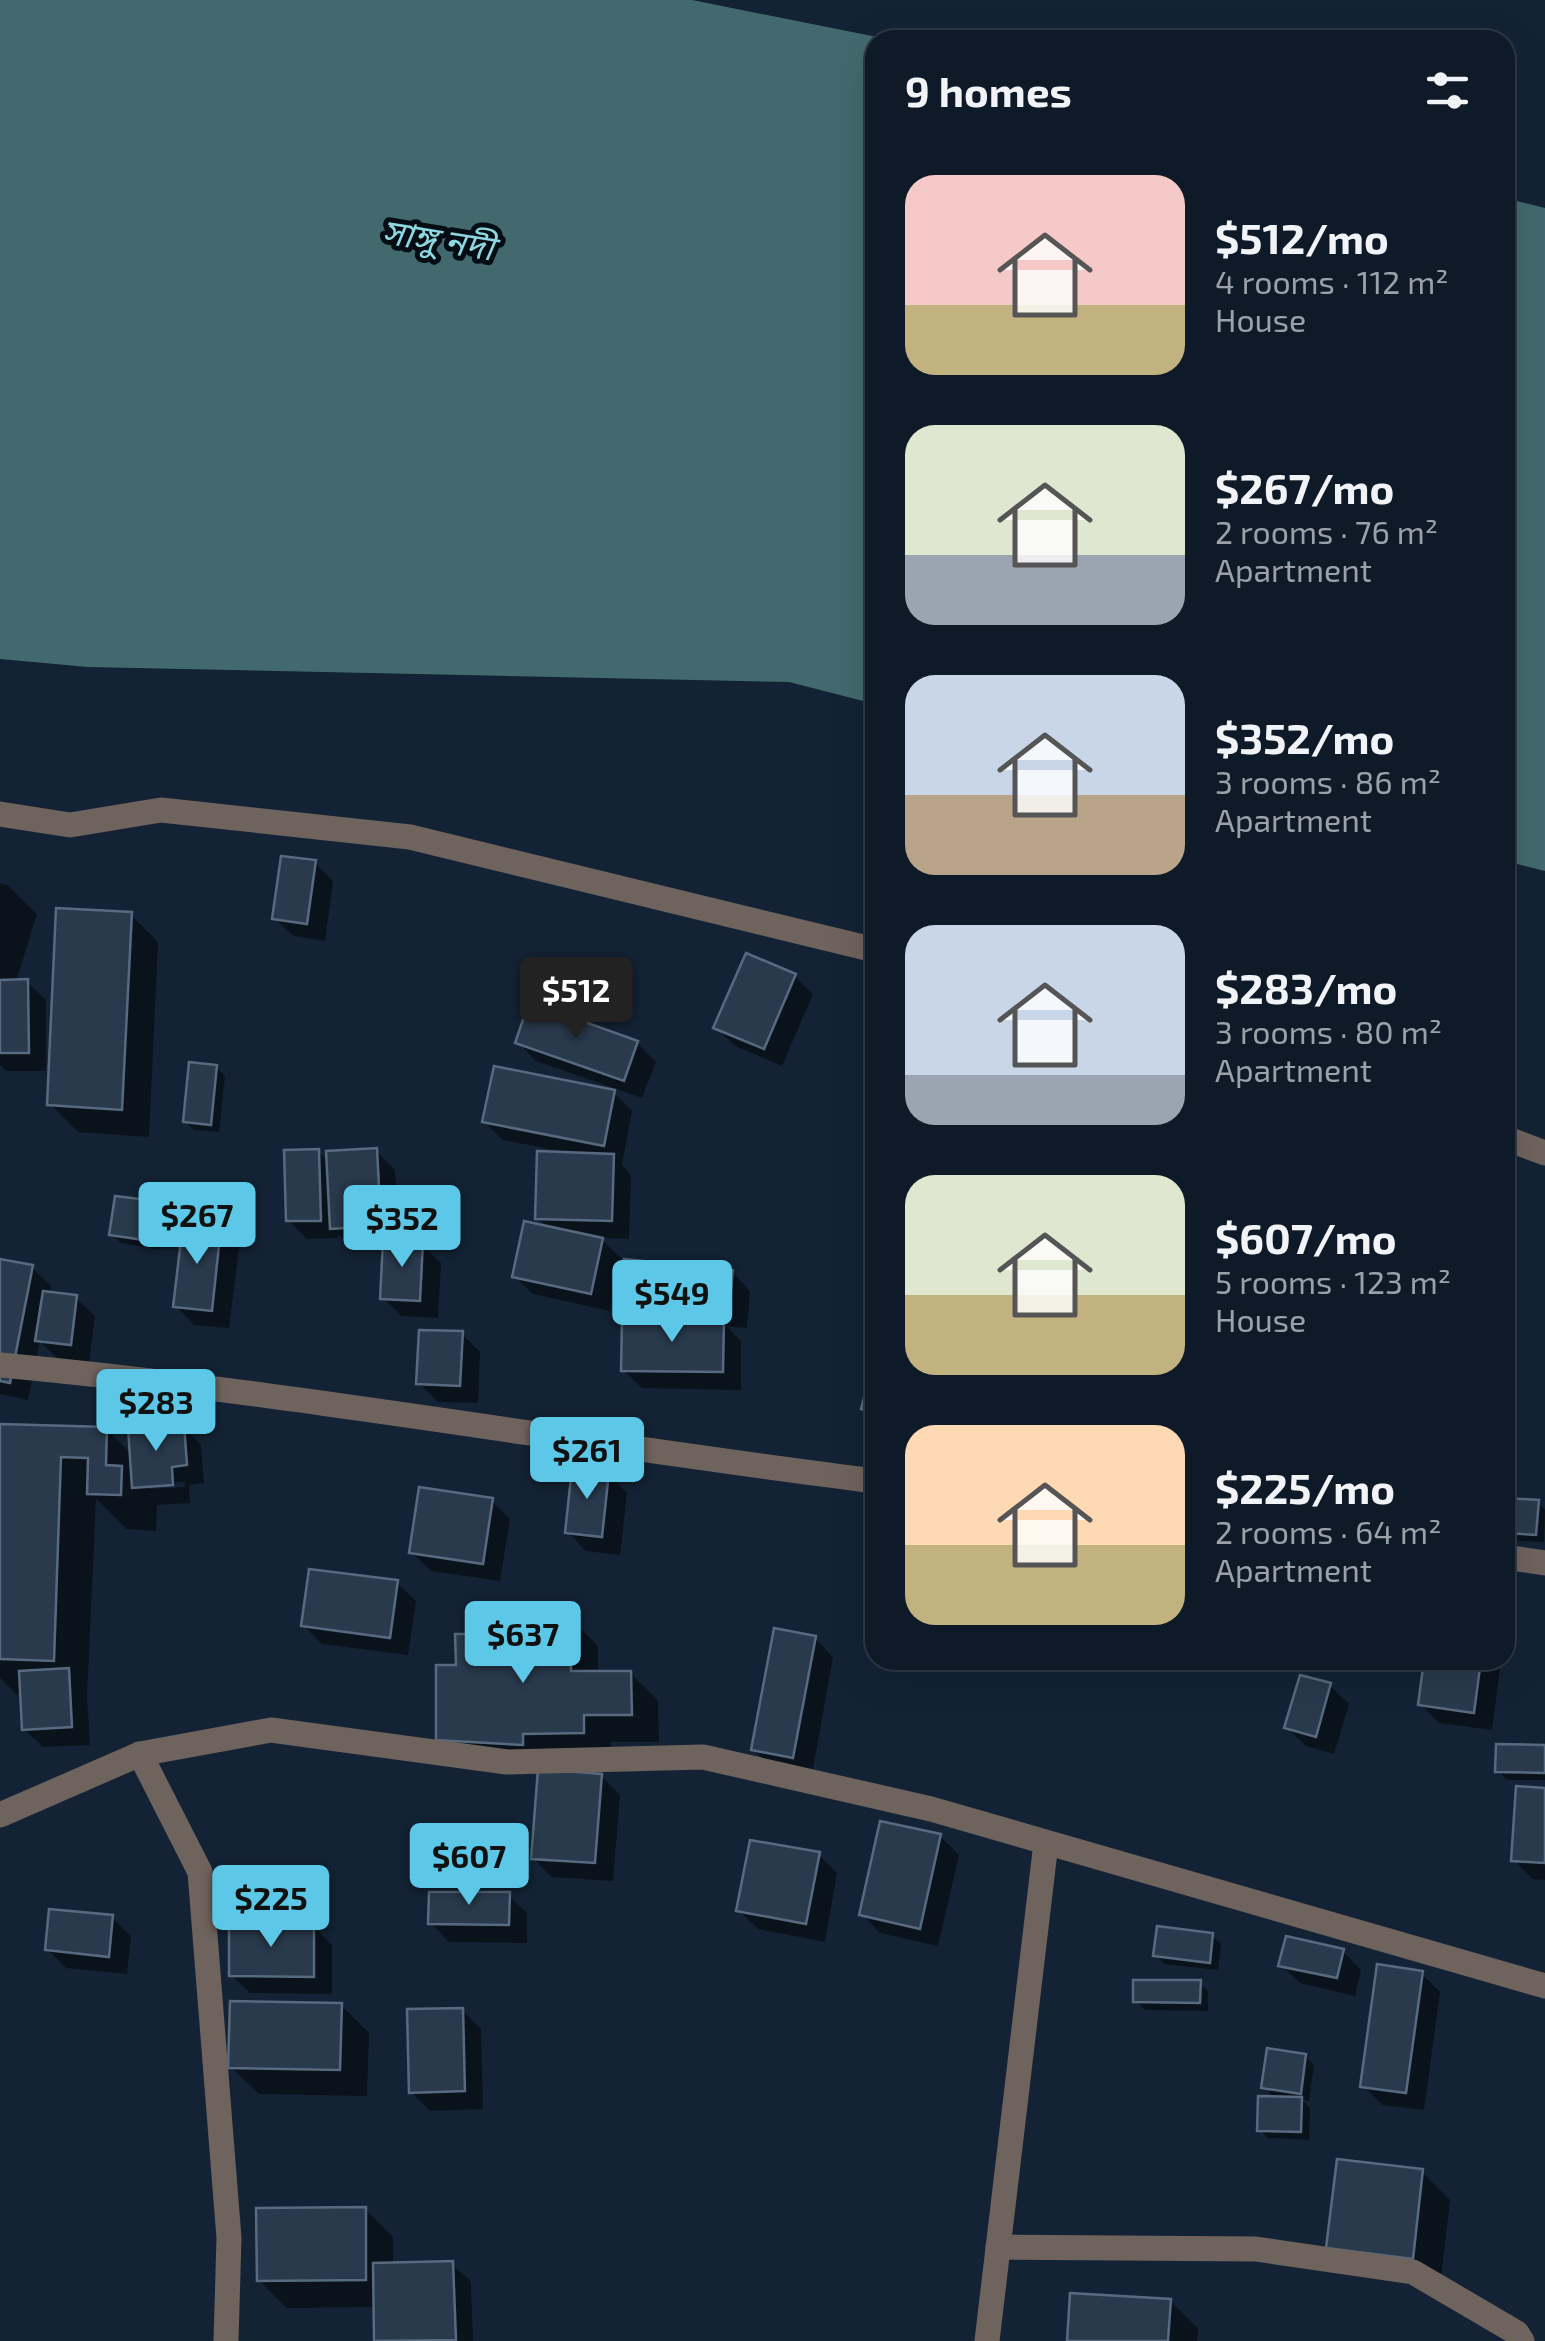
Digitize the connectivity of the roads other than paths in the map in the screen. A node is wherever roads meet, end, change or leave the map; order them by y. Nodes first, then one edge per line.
1 (0, 814) edge
2 (865, 948) edge
3 (1515, 1142) edge
4 (1545, 1153) edge
5 (0, 1365) edge
6 (865, 1480) edge
7 (1515, 1558) edge
8 (1545, 1563) edge
9 (140, 1754) junction
10 (0, 1815) edge
11 (1046, 1843) junction
12 (1545, 1986) edge
13 (998, 2247) junction
14 (226, 2341) edge
15 (987, 2341) edge
16 (1522, 2341) edge

1 - 2 street
3 - 4 street
5 - 6 street
7 - 8 street
9 - 10 street
9 - 11 street
9 - 14 street
11 - 12 street
11 - 13 street
13 - 15 street
13 - 16 street

